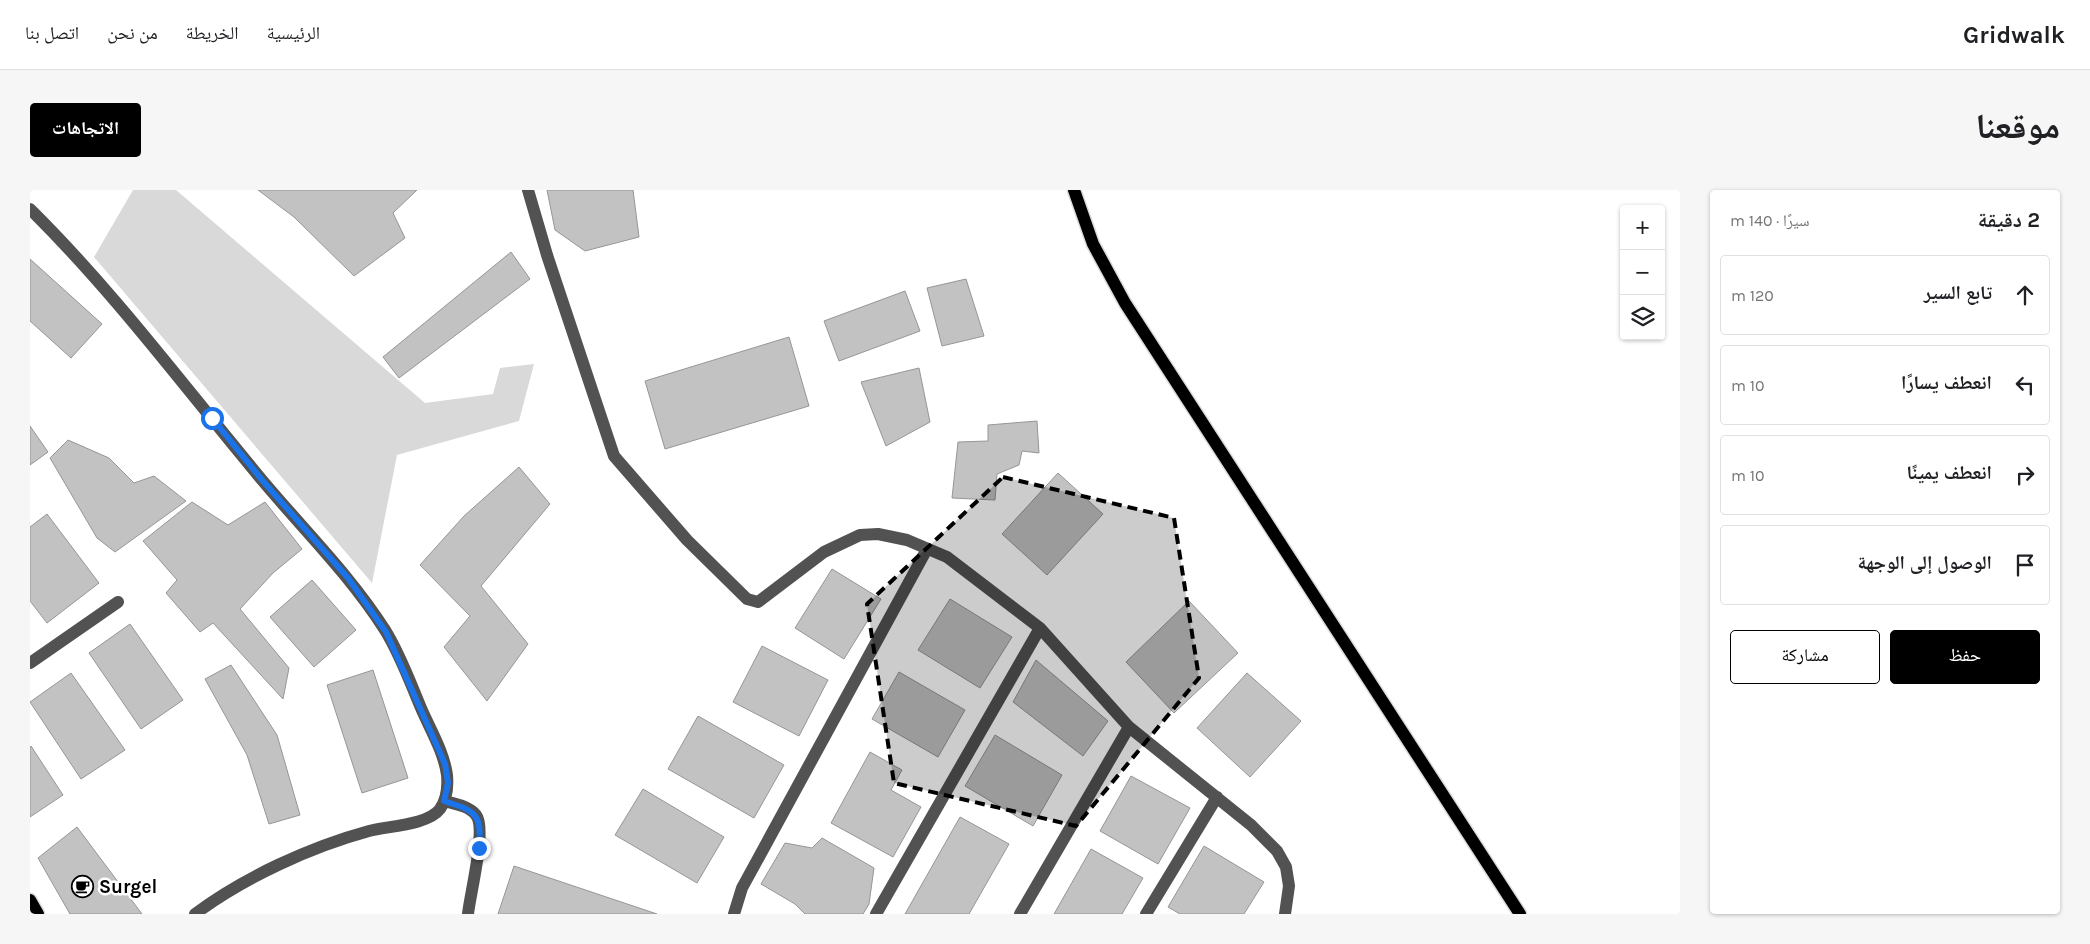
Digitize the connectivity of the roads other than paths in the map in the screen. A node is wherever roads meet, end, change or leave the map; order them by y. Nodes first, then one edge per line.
1 (528, 190) edge
2 (1074, 190) edge
3 (30, 209) edge
4 (927, 549) junction
5 (118, 602) dead end
6 (1040, 628) junction
7 (30, 663) edge
8 (1129, 727) junction
9 (1217, 797) junction
10 (444, 801) junction
11 (30, 900) edge
12 (38, 914) edge
13 (195, 914) edge
14 (468, 914) edge
15 (734, 914) edge
16 (876, 914) edge
17 (1020, 914) edge
18 (1146, 914) edge
19 (1285, 914) edge
20 (1520, 914) edge

1 - 4 street
2 - 20 main road
3 - 10 street
4 - 6 street
4 - 15 street
5 - 7 street
6 - 8 street
6 - 16 street
8 - 9 street
8 - 17 street
9 - 18 street
9 - 19 street
10 - 13 street
10 - 14 street
11 - 12 main road

